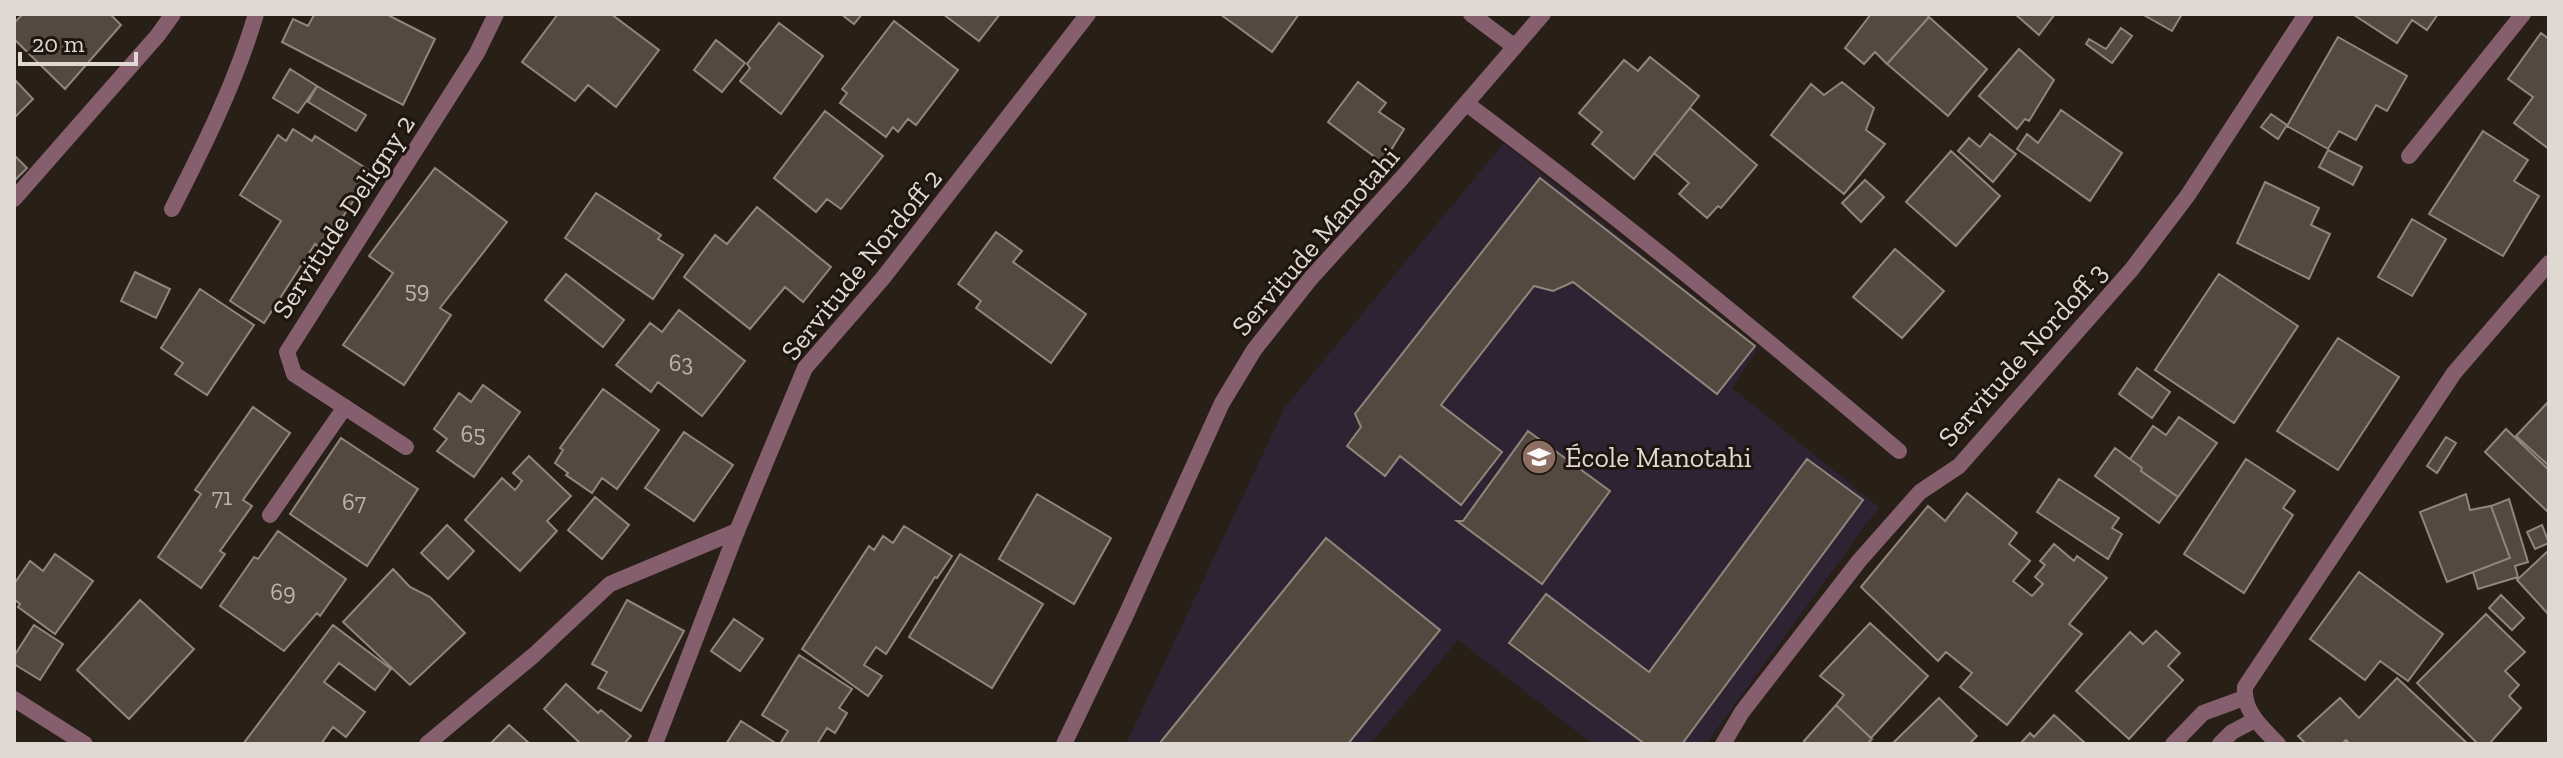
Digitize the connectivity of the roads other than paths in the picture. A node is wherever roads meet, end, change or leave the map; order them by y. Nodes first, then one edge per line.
1 (173, 14) edge
2 (256, 14) edge
3 (496, 14) edge
4 (1088, 14) edge
5 (1471, 14) edge
6 (1543, 14) edge
7 (2306, 14) edge
8 (2523, 14) edge
9 (1515, 47) junction
10 (1467, 104) junction
11 (2409, 156) dead end
12 (14, 199) edge
13 (172, 209) dead end
14 (2549, 263) edge
15 (345, 407) junction
16 (406, 447) dead end
17 (1899, 451) dead end
18 (270, 515) dead end
19 (737, 531) junction
20 (2244, 698) junction
21 (14, 699) edge
22 (2255, 720) junction
23 (1067, 743) edge
24 (85, 744) edge
25 (427, 744) edge
26 (655, 744) edge
27 (1723, 744) edge
28 (2173, 744) edge
29 (2220, 744) edge
30 (2278, 744) edge

1 - 12 street
2 - 13 street
3 - 15 street, Servitude Deligny 2
4 - 19 street, Servitude Nordoff 2
5 - 9 street
6 - 9 street, Servitude Manotahi
7 - 27 street, Servitude Nordoff 3
8 - 11 street
9 - 10 street, Servitude Manotahi
10 - 17 street
10 - 23 street, Servitude Manotahi
14 - 20 street
15 - 16 street, Servitude Deligny 2
15 - 18 street
19 - 25 street
19 - 26 street, Servitude Nordoff 2
20 - 22 street
20 - 28 street
21 - 24 street
22 - 29 street
22 - 30 street

